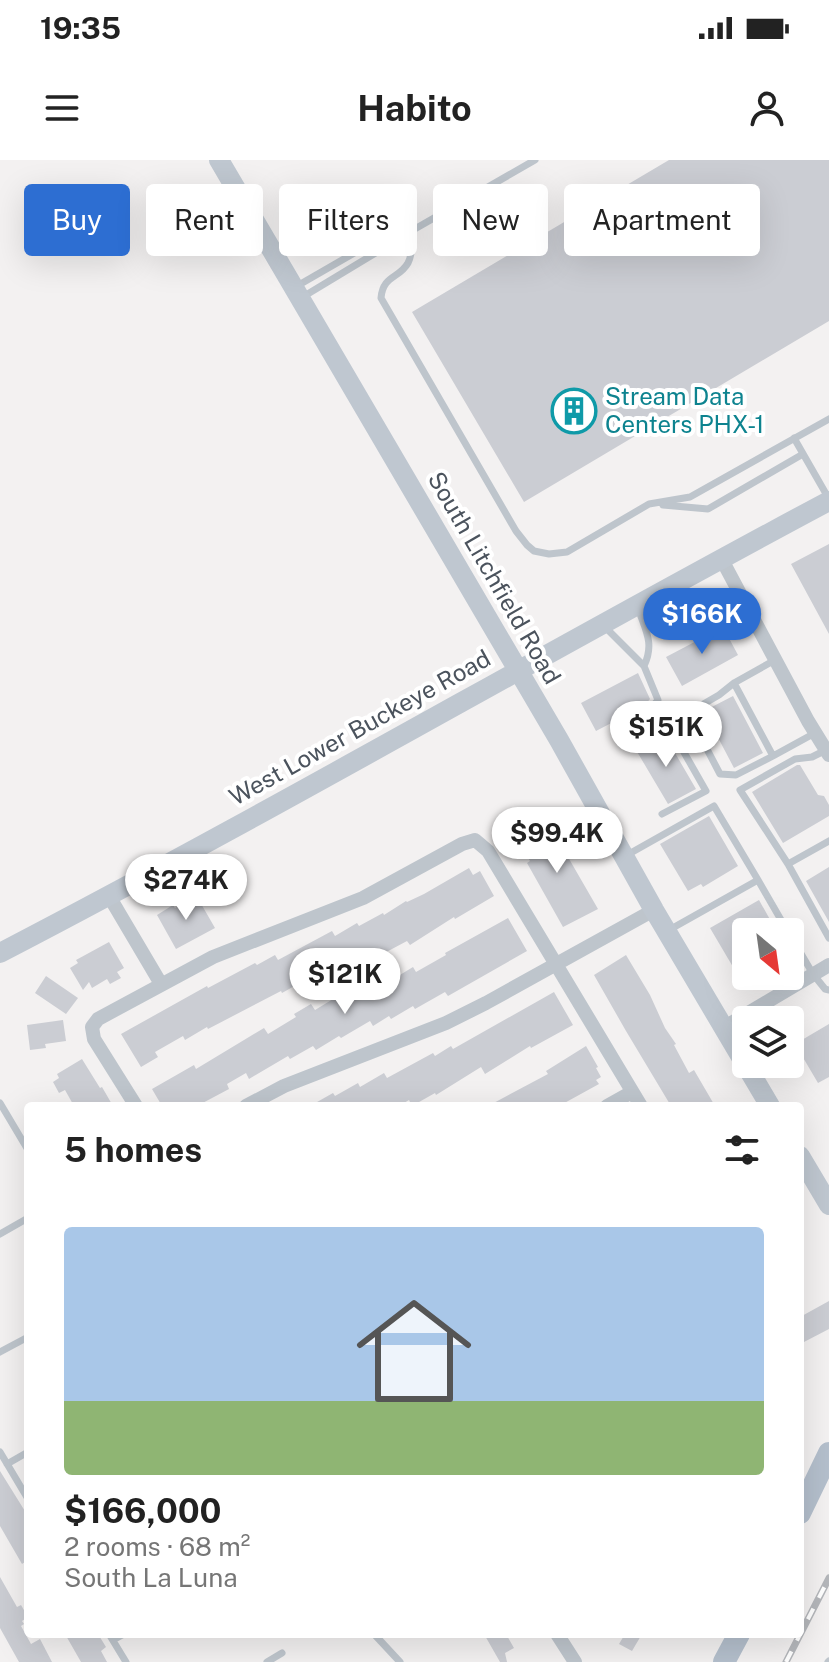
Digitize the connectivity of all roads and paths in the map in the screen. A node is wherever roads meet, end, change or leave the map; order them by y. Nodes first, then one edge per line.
1 (219, 160) edge
2 (535, 160) edge
3 (417, 228) edge
4 (353, 256) edge
5 (374, 256) edge
6 (410, 256) edge
7 (296, 294) junction
8 (829, 419) edge
9 (794, 438) junction
10 (803, 454) junction
11 (829, 500) edge
12 (649, 504) junction
13 (721, 558) junction
14 (637, 605) junction
15 (602, 624) junction
16 (775, 660) junction
17 (644, 666) junction
18 (519, 671) junction
19 (734, 683) junction
20 (815, 733) junction
21 (827, 752) edge
22 (773, 756) junction
23 (662, 814) dead end
24 (829, 841) edge
25 (624, 857) junction
26 (788, 864) junction
27 (758, 880) junction
28 (109, 896) junction
29 (654, 910) junction
30 (780, 918) edge
31 (667, 931) junction
32 (829, 938) edge
33 (0, 953) edge
34 (804, 959) edge
35 (557, 964) junction
36 (829, 965) edge
37 (813, 974) junction
38 (161, 984) junction
39 (829, 990) edge
40 (723, 1028) junction
41 (632, 1092) junction
42 (133, 1102) edge
43 (254, 1102) edge
44 (614, 1102) edge
45 (638, 1102) edge
46 (768, 1102) edge
47 (0, 1103) edge
48 (3, 1114) edge
49 (24, 1144) edge
50 (804, 1163) edge
51 (829, 1205) edge
52 (24, 1220) edge
53 (0, 1234) edge
54 (24, 1339) edge
55 (0, 1352) edge
56 (0, 1452) edge
57 (829, 1453) edge
58 (24, 1454) edge
59 (7, 1464) junction
60 (24, 1492) edge
61 (804, 1505) edge
62 (112, 1638) edge
63 (378, 1638) edge
64 (560, 1638) edge
65 (732, 1638) edge
66 (282, 1653) dead end
67 (126, 1662) edge
68 (267, 1662) edge
69 (400, 1662) edge
70 (575, 1662) edge
71 (724, 1662) edge

1 - 7 main road, South Litchfield Road
2 - 3 lane
4 - 7 lane
5 - 7 lane
6 - 12 lane
7 - 18 main road, South Litchfield Road
8 - 9 lane
9 - 10 lane
9 - 12 lane
10 - 11 lane
10 - 12 lane
11 - 13 main road, West Lower Buckeye Road
13 - 14 main road, West Lower Buckeye Road
13 - 16 street
14 - 15 main road, West Lower Buckeye Road
14 - 17 lane
15 - 17 lane
15 - 18 main road, West Lower Buckeye Road
16 - 19 lane
16 - 20 street
17 - 23 lane
18 - 25 main road, South Litchfield Road
18 - 28 main road, West Lower Buckeye Road
19 - 22 lane
19 - 22 lane
20 - 21 street
20 - 22 lane
21 - 26 lane
24 - 26 lane
25 - 27 lane
25 - 29 main road, South Litchfield Road
26 - 32 lane
27 - 30 lane
27 - 31 lane
28 - 33 main road, West Lower Buckeye Road
28 - 38 street
29 - 31 main road, South Litchfield Road
29 - 35 street
31 - 40 main road, South Litchfield Road
34 - 37 lane
35 - 38 street
35 - 41 street
35 - 43 street
36 - 37 street
37 - 39 lane
37 - 40 street
38 - 42 street
40 - 46 main road, South Litchfield Road
41 - 44 street
41 - 45 street
47 - 48 lane
48 - 49 lane
50 - 51 main road
52 - 53 lane
54 - 55 lane
56 - 59 lane
57 - 61 main road
58 - 59 lane
59 - 60 lane
62 - 67 lane
63 - 69 lane
64 - 70 street
65 - 71 main road
66 - 68 lane

